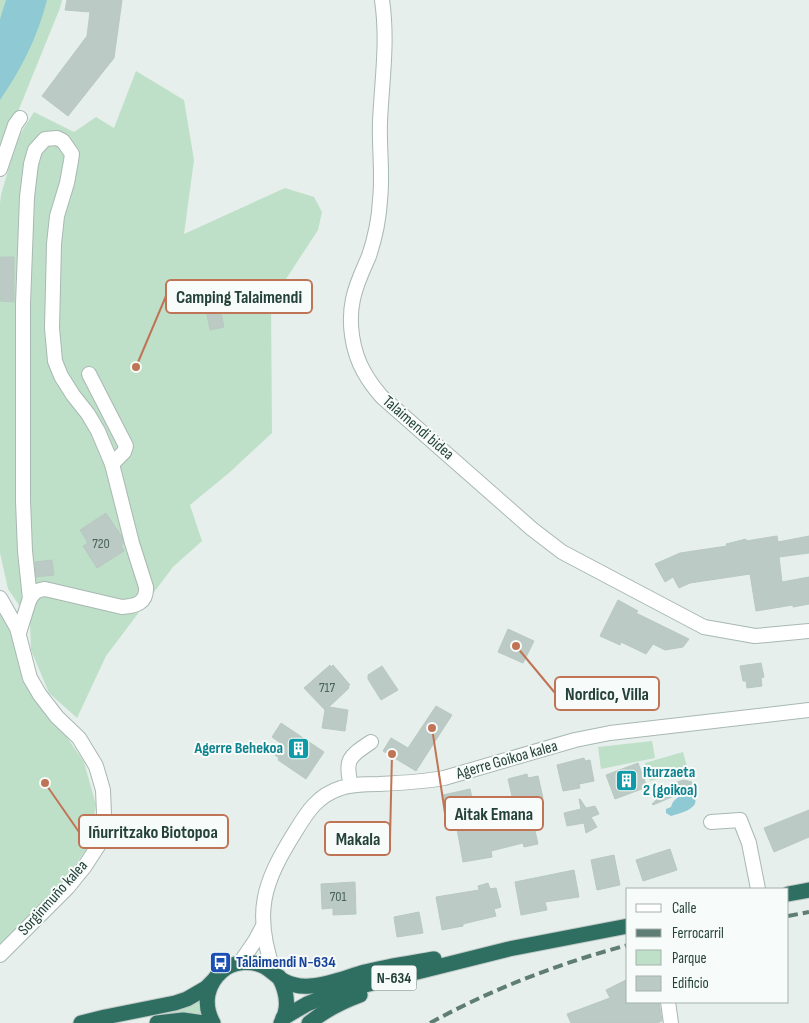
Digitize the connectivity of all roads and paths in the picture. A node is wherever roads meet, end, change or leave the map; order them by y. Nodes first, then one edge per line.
1 (382, 0) edge
2 (20, 118) dead end
3 (0, 169) edge
4 (89, 374) dead end
5 (112, 464) junction
6 (0, 598) edge
7 (30, 599) junction
8 (809, 631) edge
9 (19, 633) junction
10 (809, 710) edge
11 (371, 742) dead end
12 (351, 785) junction
13 (711, 822) dead end
14 (758, 888) edge
15 (809, 890) edge
16 (789, 894) edge
17 (263, 926) junction
18 (626, 926) edge
19 (509, 949) junction
20 (0, 955) edge
21 (240, 963) junction
22 (276, 975) junction
23 (398, 977) junction
24 (213, 981) junction
25 (668, 1003) edge
26 (282, 1021) edge
27 (81, 1023) edge
28 (157, 1023) edge
29 (204, 1023) edge
30 (214, 1023) edge
31 (309, 1023) edge
32 (671, 1023) edge

1 - 8 street, Talaimendi bidea
2 - 3 street
4 - 5 street
5 - 7 street
5 - 7 street
6 - 9 street, Sorginmuño kalea
7 - 9 street
9 - 20 street, Sorginmuño kalea
10 - 12 street, Agerre Goikoa kalea
11 - 12 street
12 - 17 street, Agerre Goikoa kalea
13 - 14 street
15 - 16 highway
17 - 21 street
17 - 22 street
18 - 19 highway, N-634
19 - 22 highway, N-634
19 - 23 highway, N-634
21 - 22 highway, N-634
21 - 24 highway
22 - 26 highway, N-634
23 - 26 highway, N-634
23 - 31 highway
24 - 27 highway
24 - 30 highway
25 - 32 street
28 - 29 highway

